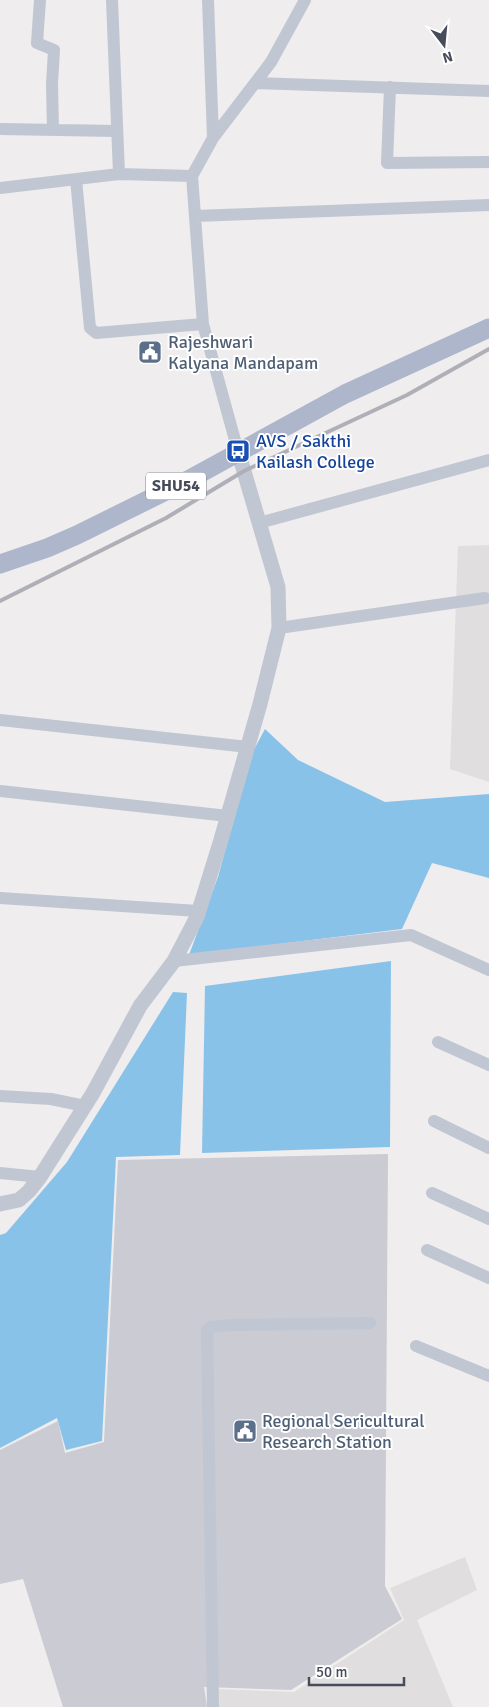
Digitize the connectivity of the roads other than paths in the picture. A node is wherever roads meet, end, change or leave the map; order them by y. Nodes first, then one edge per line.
1 (40, 0) edge
2 (112, 0) edge
3 (208, 0) edge
4 (305, 0) edge
5 (256, 83) junction
6 (390, 87) junction
7 (489, 91) edge
8 (0, 129) edge
9 (53, 129) junction
10 (117, 131) junction
11 (213, 138) junction
12 (489, 162) edge
13 (119, 174) junction
14 (192, 176) junction
15 (76, 179) junction
16 (0, 188) edge
17 (489, 205) edge
18 (195, 216) junction
19 (489, 316) edge
20 (203, 324) junction
21 (489, 328) edge
22 (345, 394) junction
23 (238, 451) junction
24 (489, 460) edge
25 (259, 523) junction
26 (0, 564) edge
27 (485, 598) dead end
28 (279, 628) junction
29 (0, 720) edge
30 (248, 747) junction
31 (0, 791) edge
32 (228, 816) junction
33 (0, 898) edge
34 (198, 911) junction
35 (174, 961) junction
36 (489, 970) edge
37 (438, 1042) dead end
38 (489, 1065) edge
39 (0, 1096) edge
40 (85, 1106) junction
41 (434, 1121) dead end
42 (489, 1148) edge
43 (0, 1173) edge
44 (40, 1177) junction
45 (432, 1193) dead end
46 (0, 1204) edge
47 (489, 1219) edge
48 (427, 1250) dead end
49 (489, 1278) edge
50 (370, 1324) dead end
51 (416, 1346) dead end
52 (489, 1376) edge
53 (213, 1707) edge

1 - 9 street
2 - 10 street
3 - 11 street
4 - 5 street
5 - 6 street
5 - 11 street
6 - 7 street
6 - 12 street
8 - 9 street
9 - 10 street
10 - 13 street
11 - 14 street
13 - 14 street
13 - 15 street
14 - 18 street
15 - 16 street
15 - 20 street
17 - 18 street
18 - 20 street
19 - 22 main road, SHU54
20 - 23 street
21 - 22 main road, SHU54
22 - 23 main road, SHU54
23 - 25 street
23 - 26 main road, SHU54
24 - 25 street
25 - 28 street
27 - 28 street
28 - 30 street
29 - 30 street
30 - 32 street
31 - 32 street
32 - 34 street
33 - 34 street
34 - 35 street
35 - 36 street
35 - 40 street
37 - 38 street
39 - 40 street
40 - 44 street
41 - 42 street
43 - 44 street
44 - 46 street
45 - 47 street
48 - 49 street
50 - 53 street
51 - 52 street

